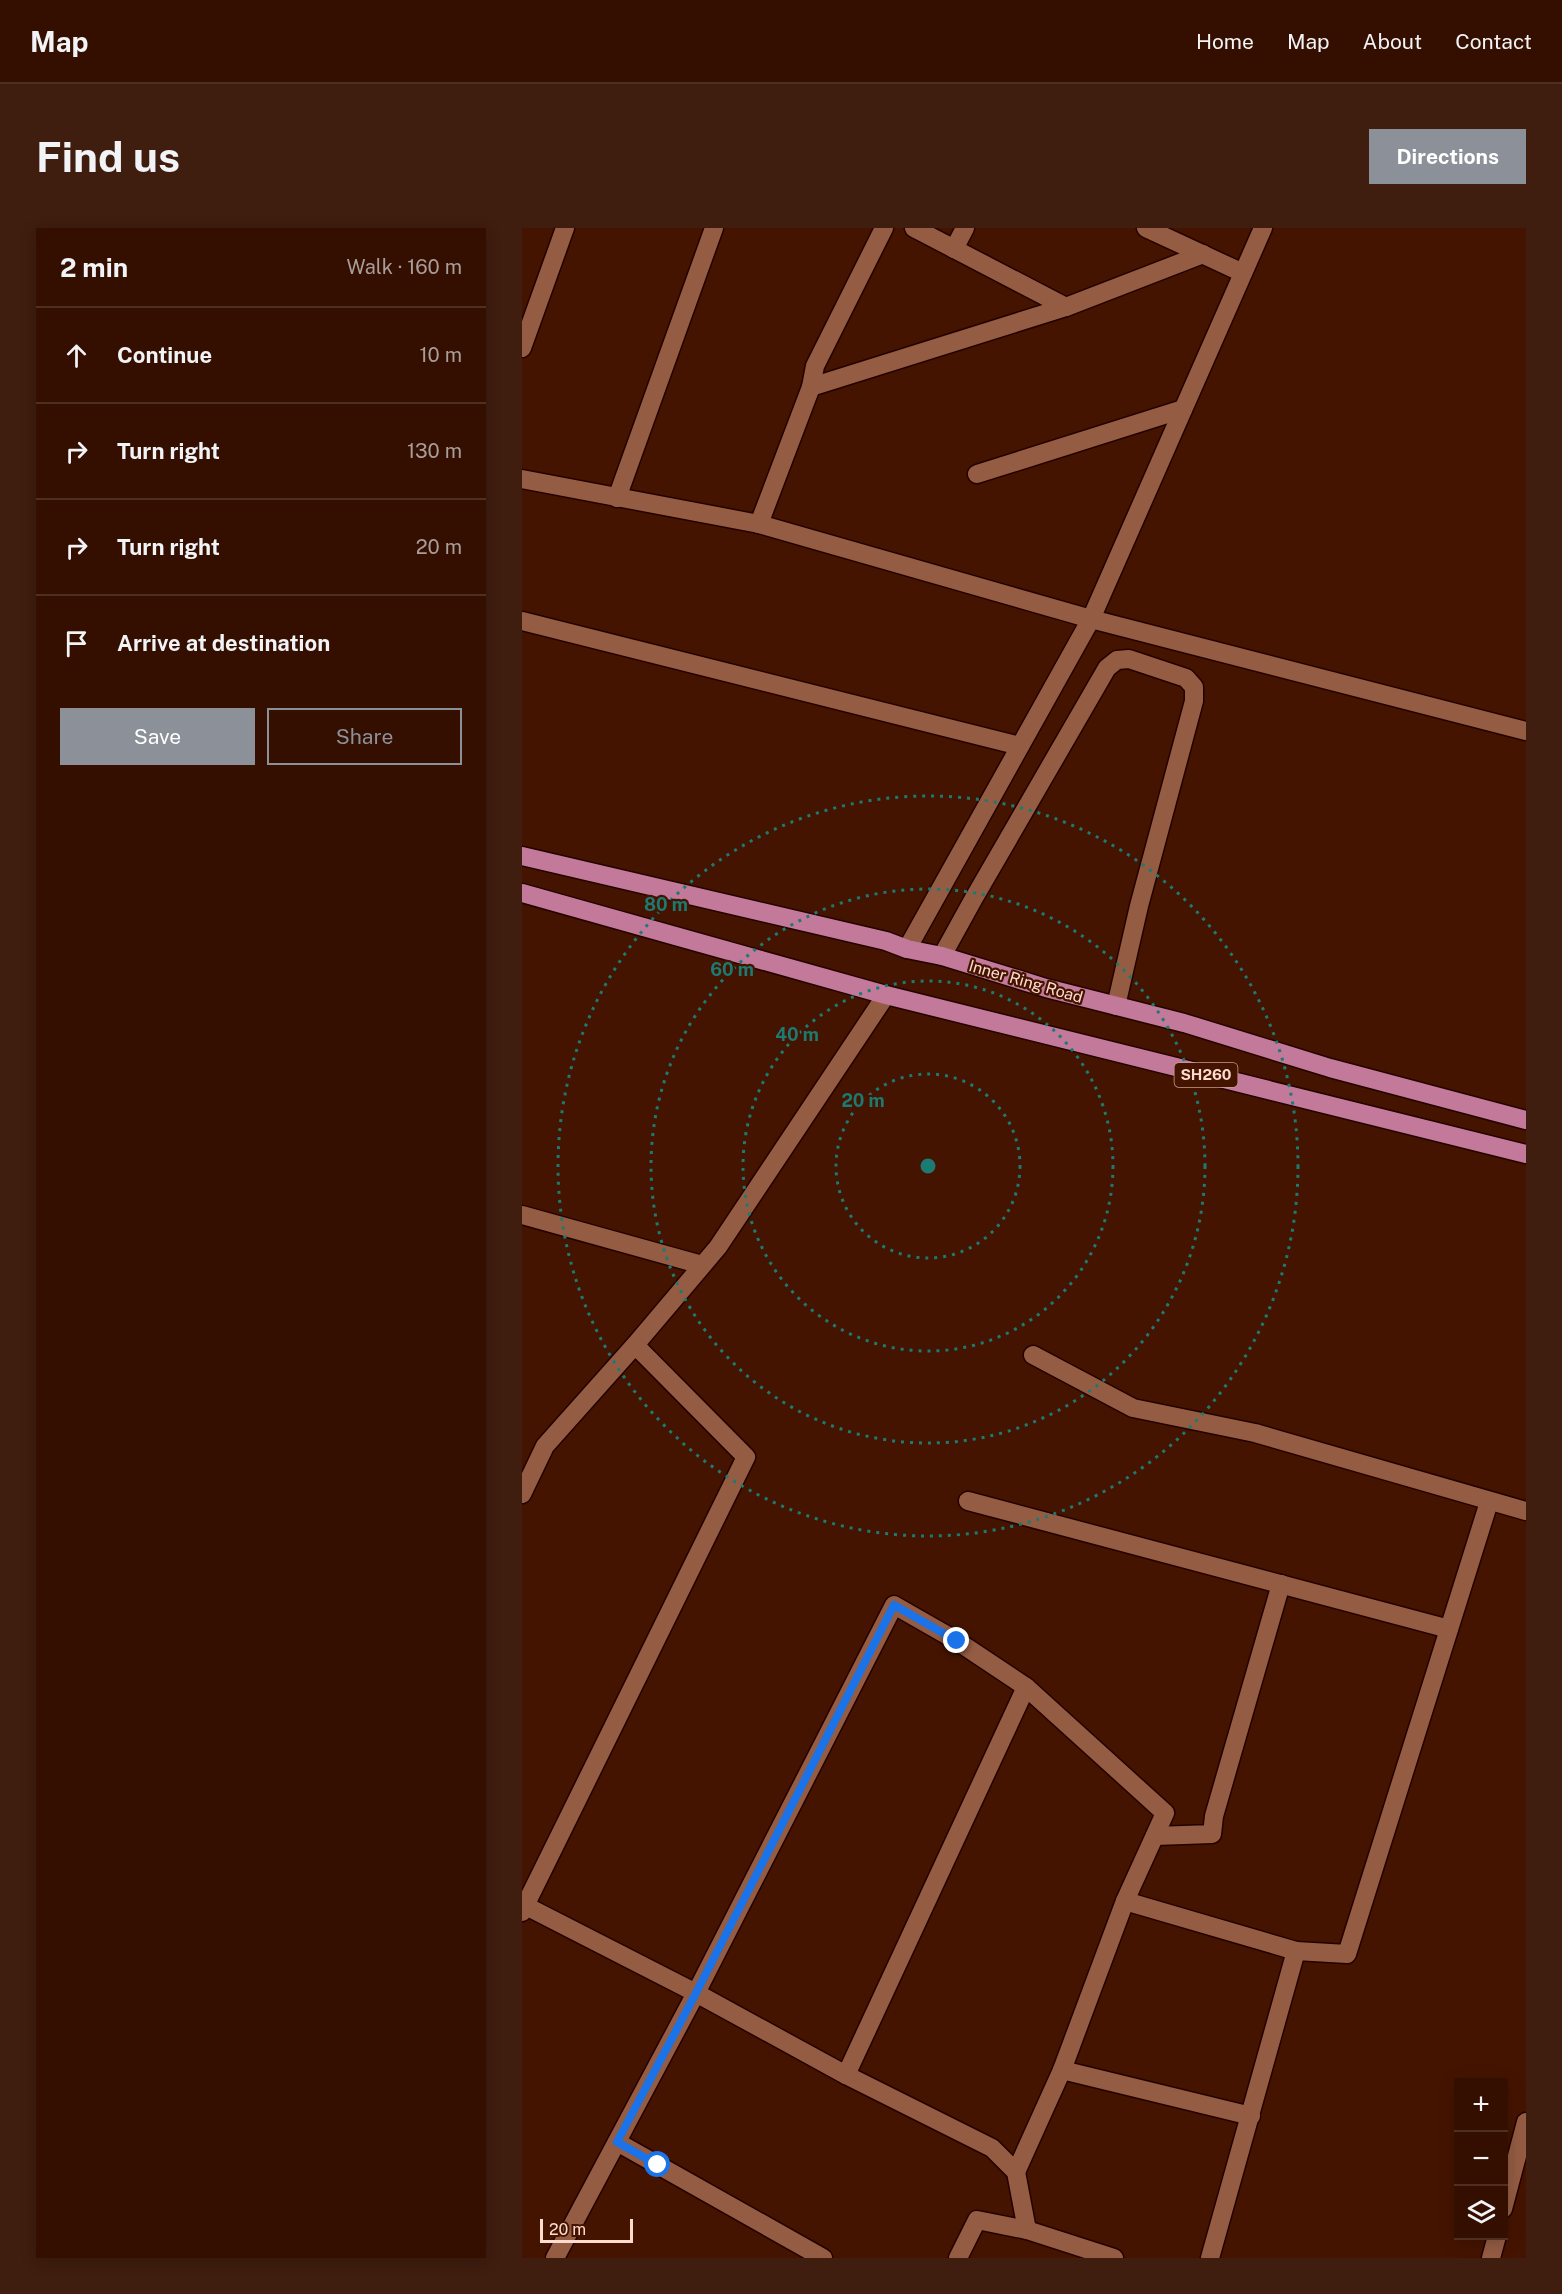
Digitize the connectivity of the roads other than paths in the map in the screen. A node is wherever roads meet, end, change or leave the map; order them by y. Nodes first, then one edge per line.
1 (565, 228) edge
2 (714, 228) edge
3 (884, 228) edge
4 (914, 228) edge
5 (965, 228) edge
6 (1146, 228) edge
7 (1263, 228) edge
8 (954, 249) junction
9 (1203, 254) junction
10 (1243, 273) junction
11 (1066, 307) junction
12 (522, 348) edge
13 (811, 387) junction
14 (1183, 409) junction
15 (976, 474) dead end
16 (522, 479) edge
17 (617, 498) junction
18 (759, 524) junction
19 (1091, 619) junction
20 (522, 621) edge
21 (1526, 731) edge
22 (1020, 746) junction
23 (522, 856) edge
24 (522, 893) edge
25 (907, 949) junction
26 (942, 956) junction
27 (886, 995) junction
28 (1116, 1006) junction
29 (1526, 1120) edge
30 (1526, 1154) edge
31 (522, 1215) edge
32 (702, 1265) junction
33 (635, 1345) junction
34 (1033, 1355) dead end
35 (522, 1494) edge
36 (968, 1501) dead end
37 (1489, 1502) junction
38 (1526, 1511) edge
39 (1281, 1584) junction
40 (1449, 1629) junction
41 (1026, 1687) junction
42 (1155, 1836) junction
43 (1125, 1900) junction
44 (523, 1907) edge
45 (1296, 1951) junction
46 (696, 1993) junction
47 (1062, 2070) junction
48 (846, 2075) junction
49 (1251, 2116) junction
50 (1526, 2122) edge
51 (617, 2142) junction
52 (1016, 2172) junction
53 (1508, 2190) edge
54 (1027, 2230) junction
55 (1496, 2240) edge
56 (555, 2258) edge
57 (823, 2258) edge
58 (958, 2258) edge
59 (1114, 2258) edge
60 (1210, 2258) edge
61 (1491, 2258) edge

1 - 12 street
2 - 17 street
3 - 13 street
4 - 8 street
5 - 8 street
6 - 9 street
7 - 10 street
8 - 11 street
9 - 10 street
9 - 11 street
10 - 14 street
11 - 13 street
13 - 18 street
14 - 15 street
14 - 19 street
16 - 17 street
17 - 18 street
18 - 19 street
19 - 21 street
19 - 22 street
20 - 22 street
22 - 25 street
23 - 25 highway, Inner Ring Road
24 - 27 highway, SH260
25 - 26 highway, Inner Ring Road
26 - 28 highway, Inner Ring Road
26 - 28 street
27 - 30 highway, SH260
27 - 32 street
28 - 29 highway, Inner Ring Road
31 - 32 street
32 - 33 street
33 - 35 street
33 - 44 street
34 - 37 street
36 - 39 street
37 - 38 street
37 - 40 street
39 - 40 street
39 - 42 street
40 - 45 street
41 - 42 street
41 - 46 street
41 - 48 street
42 - 43 street
43 - 45 street
43 - 47 street
44 - 46 street
45 - 49 street
46 - 48 street
46 - 51 street
47 - 49 street
47 - 52 street
48 - 52 street
49 - 60 street
50 - 53 street
51 - 56 street
51 - 57 street
52 - 54 street
54 - 58 street
54 - 59 street
55 - 61 street

